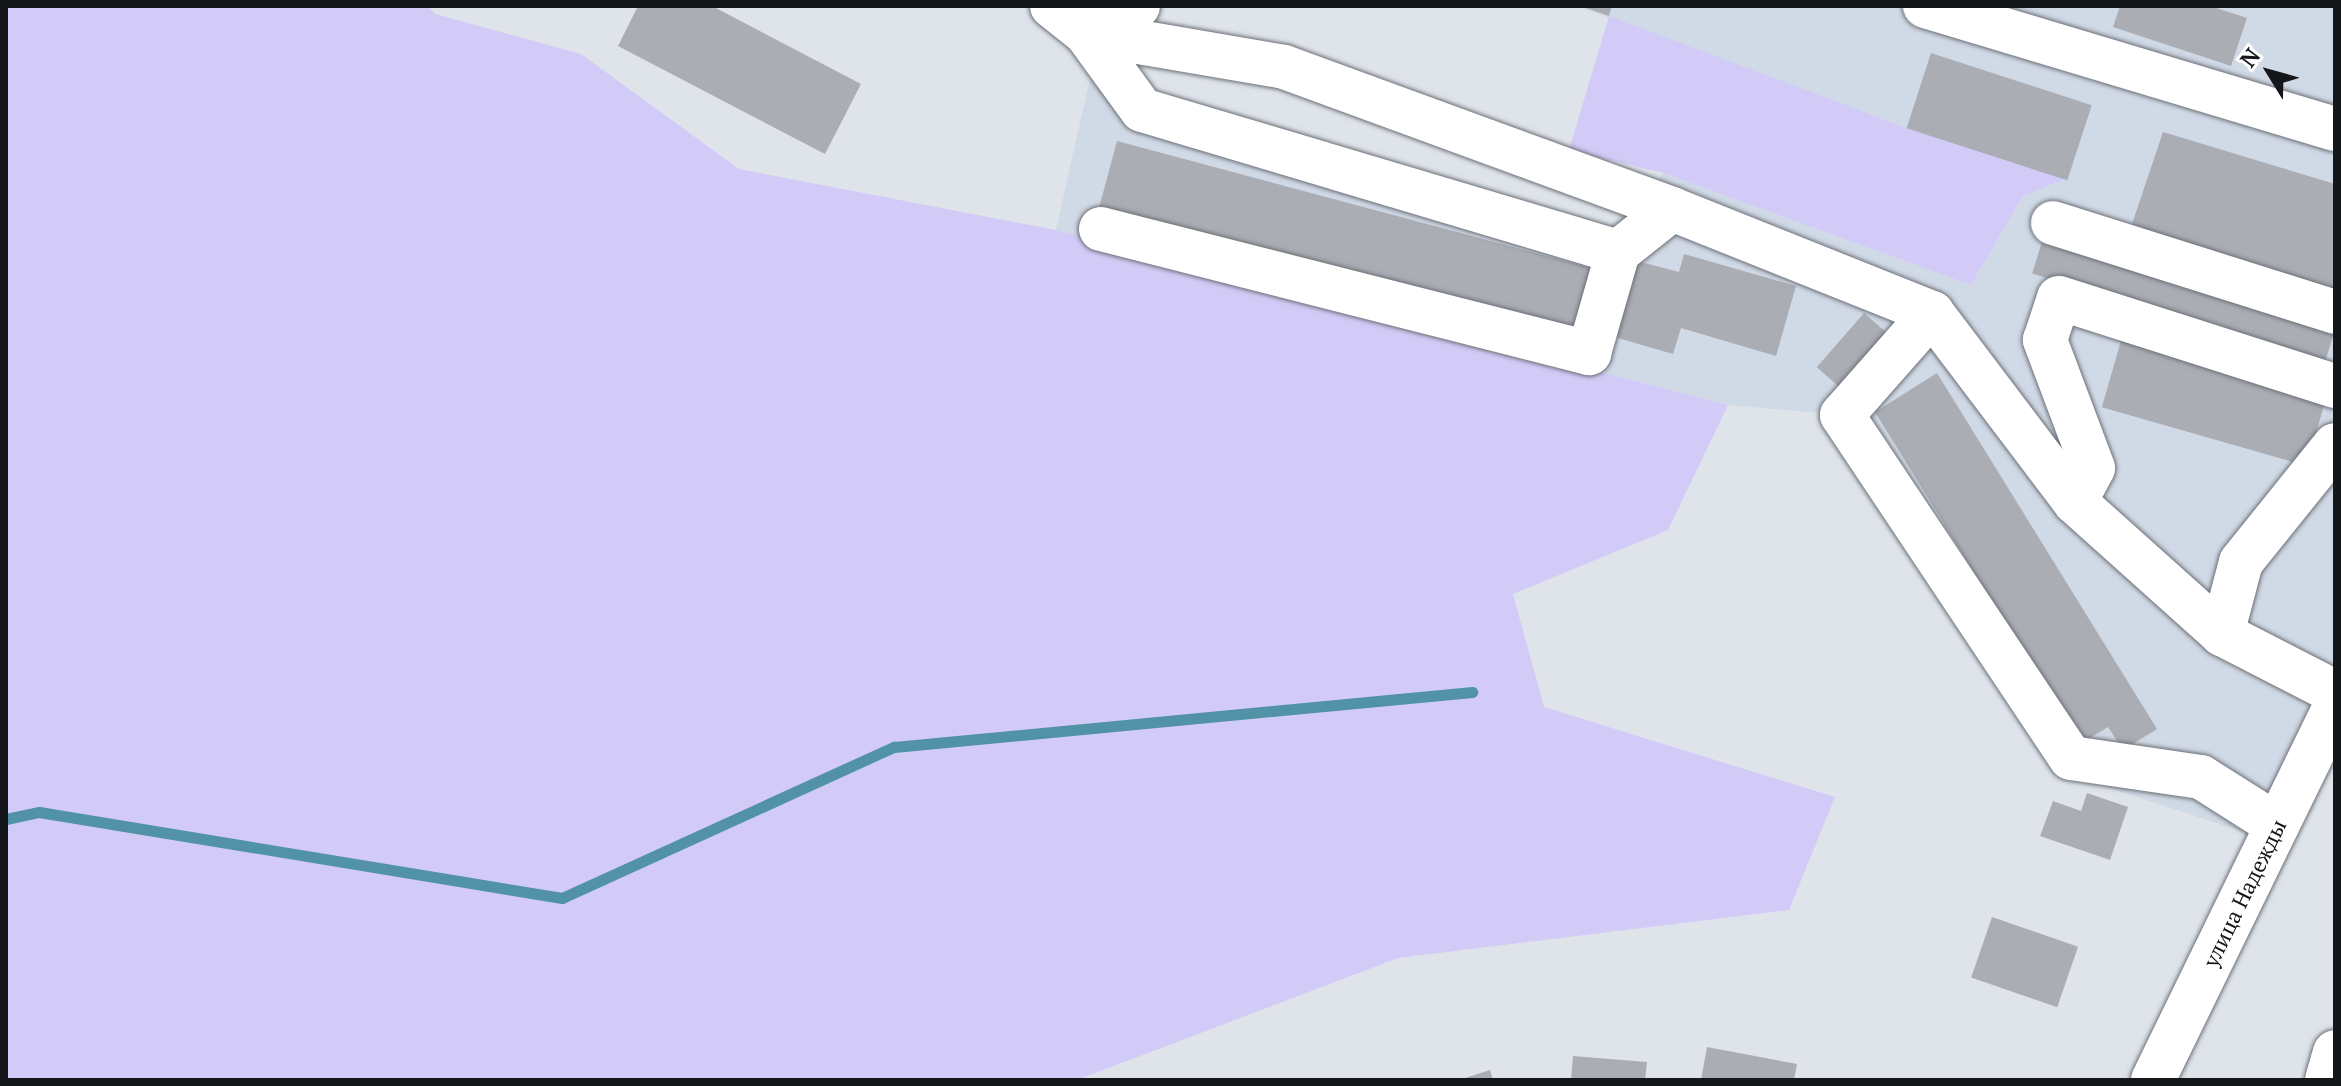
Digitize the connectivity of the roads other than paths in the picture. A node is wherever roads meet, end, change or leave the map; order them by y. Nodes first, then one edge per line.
1 (1052, 6) edge
2 (1138, 6) edge
3 (1925, 6) edge
4 (1086, 33) junction
5 (2335, 129) edge
6 (1672, 209) junction
7 (2053, 223) dead end
8 (1101, 229) dead end
9 (1618, 252) junction
10 (2335, 312) edge
11 (1932, 313) junction
12 (2335, 386) edge
13 (2335, 445) edge
14 (2075, 502) junction
15 (2222, 634) junction
16 (2335, 692) edge
17 (2335, 707) edge
18 (2277, 825) junction
19 (2335, 1052) edge
20 (2153, 1080) edge
21 (2327, 1080) edge

1 - 4 street
2 - 4 street
3 - 5 street
4 - 6 street
4 - 9 street
6 - 9 street
6 - 11 street
7 - 10 street
8 - 9 street
11 - 14 street
11 - 18 street
12 - 14 street
13 - 15 street
14 - 15 street
15 - 16 street
17 - 18 street, улица Надежды
18 - 20 street, улица Надежды
19 - 21 street

